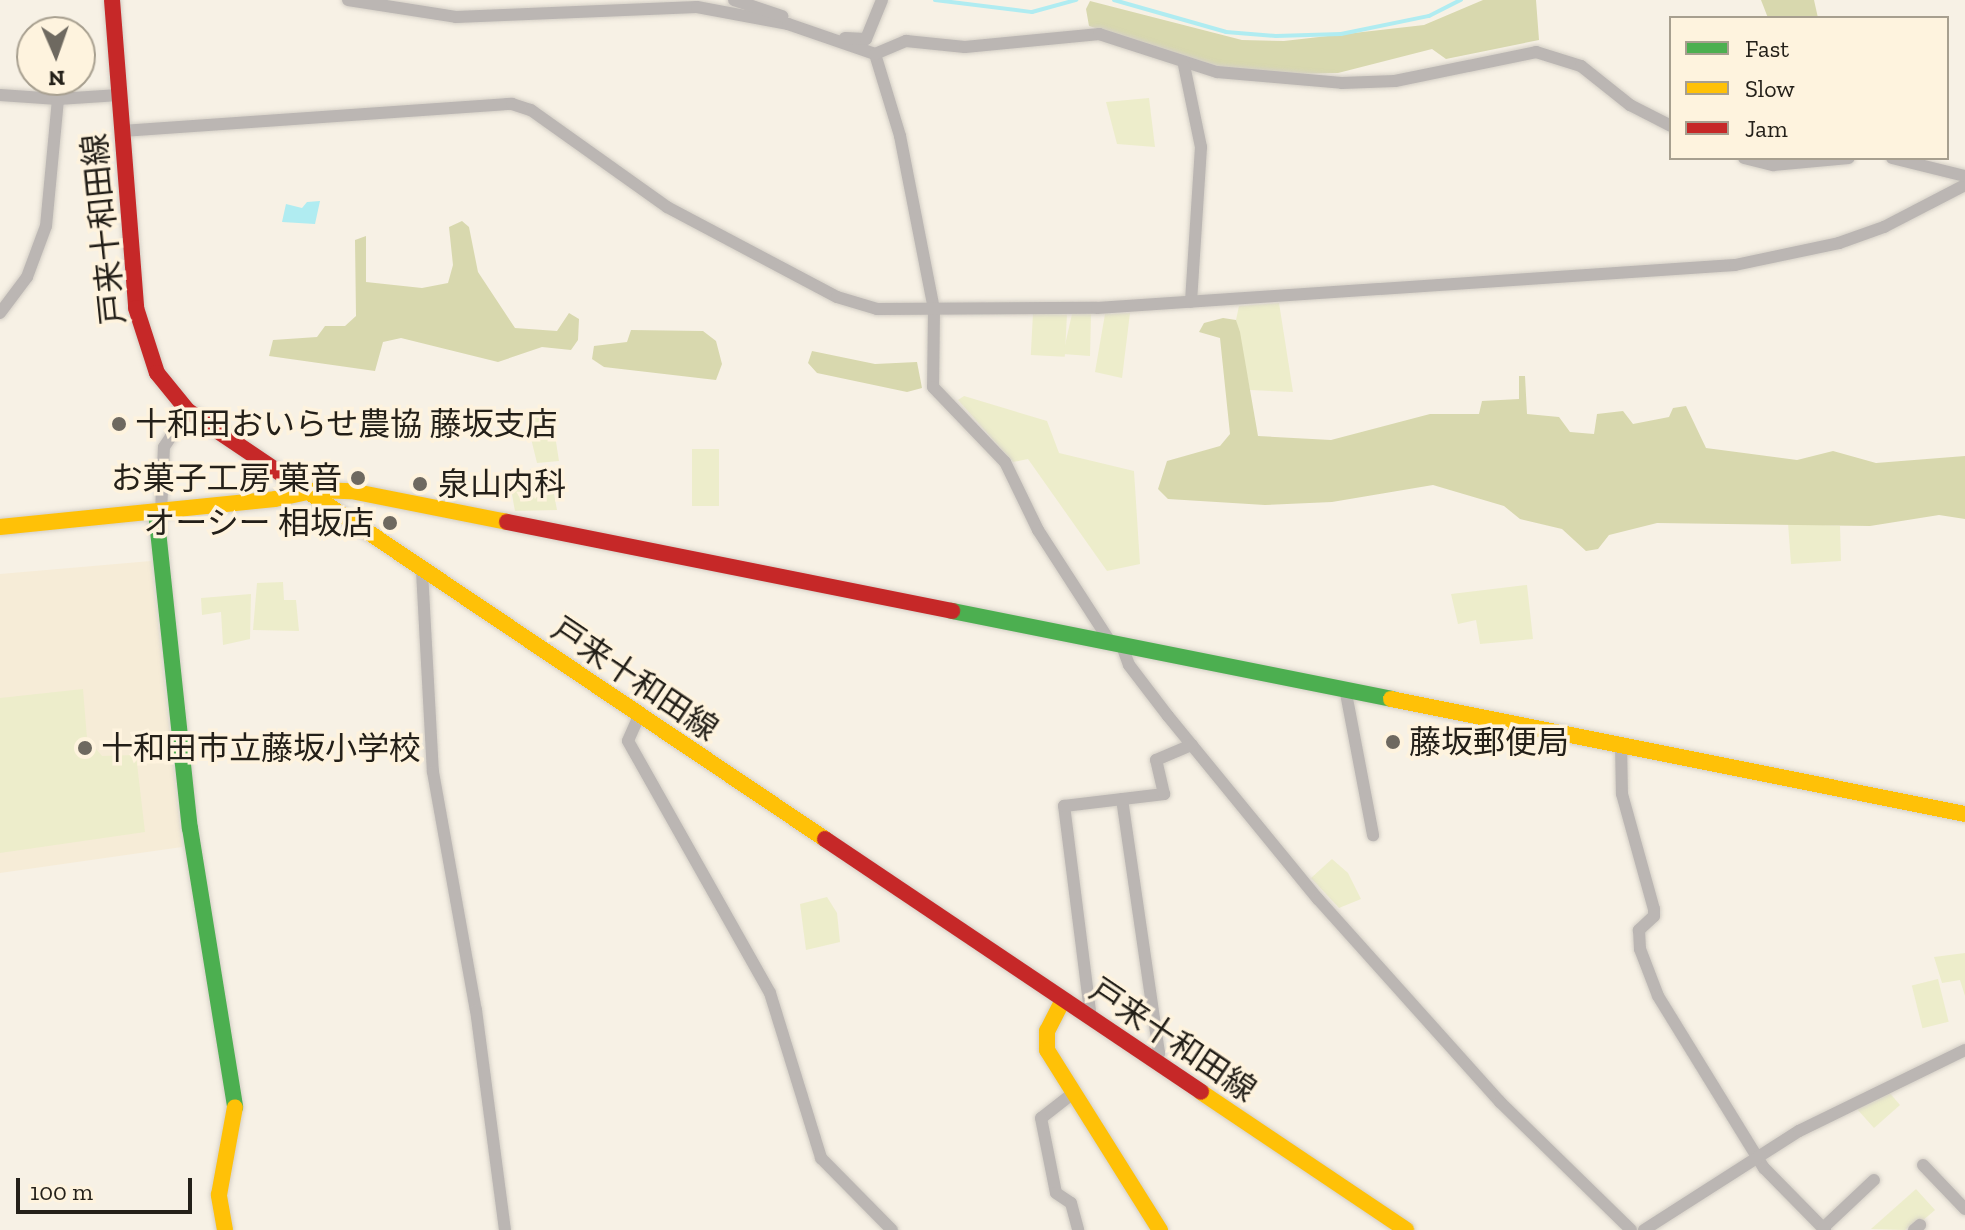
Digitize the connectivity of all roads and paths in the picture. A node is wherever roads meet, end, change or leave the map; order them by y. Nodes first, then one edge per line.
1 (112, 0) edge
2 (348, 0) edge
3 (734, 0) edge
4 (882, 0) edge
5 (794, 26) junction
6 (830, 38) junction
7 (875, 54) junction
8 (1184, 65) junction
9 (0, 95) edge
10 (119, 95) junction
11 (58, 99) junction
12 (1669, 125) edge
13 (122, 131) junction
14 (1752, 160) edge
15 (1827, 160) edge
16 (1900, 160) edge
17 (1965, 176) edge
18 (1965, 185) edge
19 (1191, 302) junction
20 (934, 310) junction
21 (0, 313) edge
22 (188, 411) junction
23 (303, 491) junction
24 (159, 512) junction
25 (0, 527) edge
26 (422, 571) junction
27 (1115, 642) junction
28 (1345, 688) junction
29 (639, 716) junction
30 (1621, 744) junction
31 (1192, 745) junction
32 (1122, 799) junction
33 (1965, 814) edge
34 (1373, 835) dead end
35 (1063, 1000) junction
36 (1091, 1019) junction
37 (1965, 1050) edge
38 (1153, 1060) junction
39 (1072, 1094) junction
40 (1757, 1157) junction
41 (1923, 1165) dead end
42 (1874, 1180) dead end
43 (1965, 1209) edge
44 (1824, 1229) edge
45 (225, 1230) edge
46 (505, 1230) edge
47 (892, 1230) edge
48 (1078, 1230) edge
49 (1160, 1230) edge
50 (1406, 1230) edge
51 (1631, 1230) edge
52 (1644, 1230) edge

1 - 10 street, 戸来十和田線
2 - 5 street
3 - 5 street
4 - 6 street
5 - 6 street
6 - 7 street
7 - 8 street
7 - 20 street
8 - 12 street
8 - 19 street
9 - 11 street
10 - 11 street
10 - 13 street, 戸来十和田線
11 - 21 street
13 - 20 street
13 - 22 street, 戸来十和田線
14 - 15 street
16 - 17 street
18 - 19 street
19 - 20 street
20 - 27 street
22 - 23 street, 戸来十和田線
22 - 24 street
23 - 24 street
23 - 26 street, 戸来十和田線
23 - 27 street
24 - 25 street
24 - 45 street
26 - 29 street, 戸来十和田線
26 - 46 street
27 - 28 street
27 - 31 street
28 - 30 street
28 - 34 street
29 - 35 street, 戸来十和田線
29 - 47 street
30 - 33 street
30 - 40 street
31 - 32 street
31 - 51 street
32 - 36 street
32 - 38 street
35 - 36 street, 戸来十和田線
35 - 39 street
36 - 38 street, 戸来十和田線
37 - 40 street
38 - 50 street, 戸来十和田線
39 - 48 street
39 - 49 street
40 - 44 street
40 - 52 street
41 - 43 street
42 - 44 street

